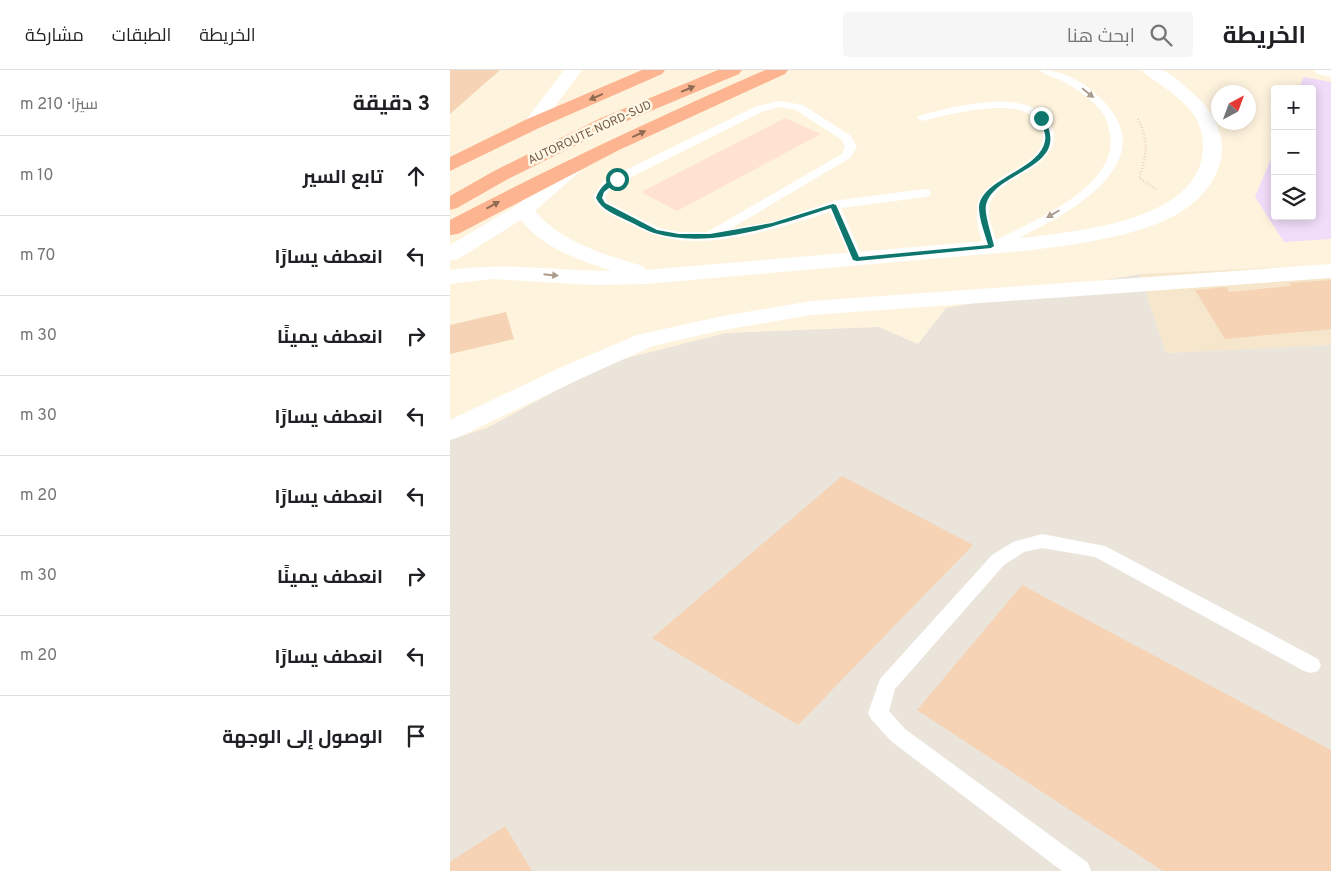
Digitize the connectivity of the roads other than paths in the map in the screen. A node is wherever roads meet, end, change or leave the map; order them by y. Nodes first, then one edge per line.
1 (573, 70) edge
2 (656, 70) edge
3 (733, 70) edge
4 (779, 70) edge
5 (1045, 70) edge
6 (1151, 70) edge
7 (1167, 70) edge
8 (1178, 70) edge
9 (1322, 70) edge
10 (1331, 72) edge
11 (1182, 91) junction
12 (922, 118) dead end
13 (532, 124) junction
14 (580, 161) junction
15 (450, 165) edge
16 (925, 194) dead end
17 (450, 204) edge
18 (833, 205) junction
19 (523, 210) junction
20 (450, 229) edge
21 (710, 236) junction
22 (554, 238) junction
23 (991, 246) junction
24 (450, 254) edge
25 (857, 260) junction
26 (502, 271) junction
27 (1331, 271) edge
28 (656, 276) junction
29 (450, 277) edge
30 (450, 431) edge
31 (1312, 665) dead end
32 (1080, 871) edge

1 - 13 street
2 -> 13 highway, AUTOROUTE NORD-SUD
17 -> 3 highway, AUTOROUTE NORD-SUD
14 -> 4 highway
5 -> 23 lane
6 - 11 street
7 - 8 street
8 - 11 street
9 - 10 street
11 - 23 street
12 - 23 lane
13 - 15 highway, AUTOROUTE NORD-SUD
14 - 19 street
20 -> 14 highway
16 - 18 lane
18 - 21 lane
18 - 25 lane
19 - 22 street
19 - 24 street
21 - 21 lane
22 - 26 street
22 - 28 street
23 - 25 street
25 - 28 street
26 -> 28 street
26 - 29 street
27 - 30 street
31 - 32 lane

